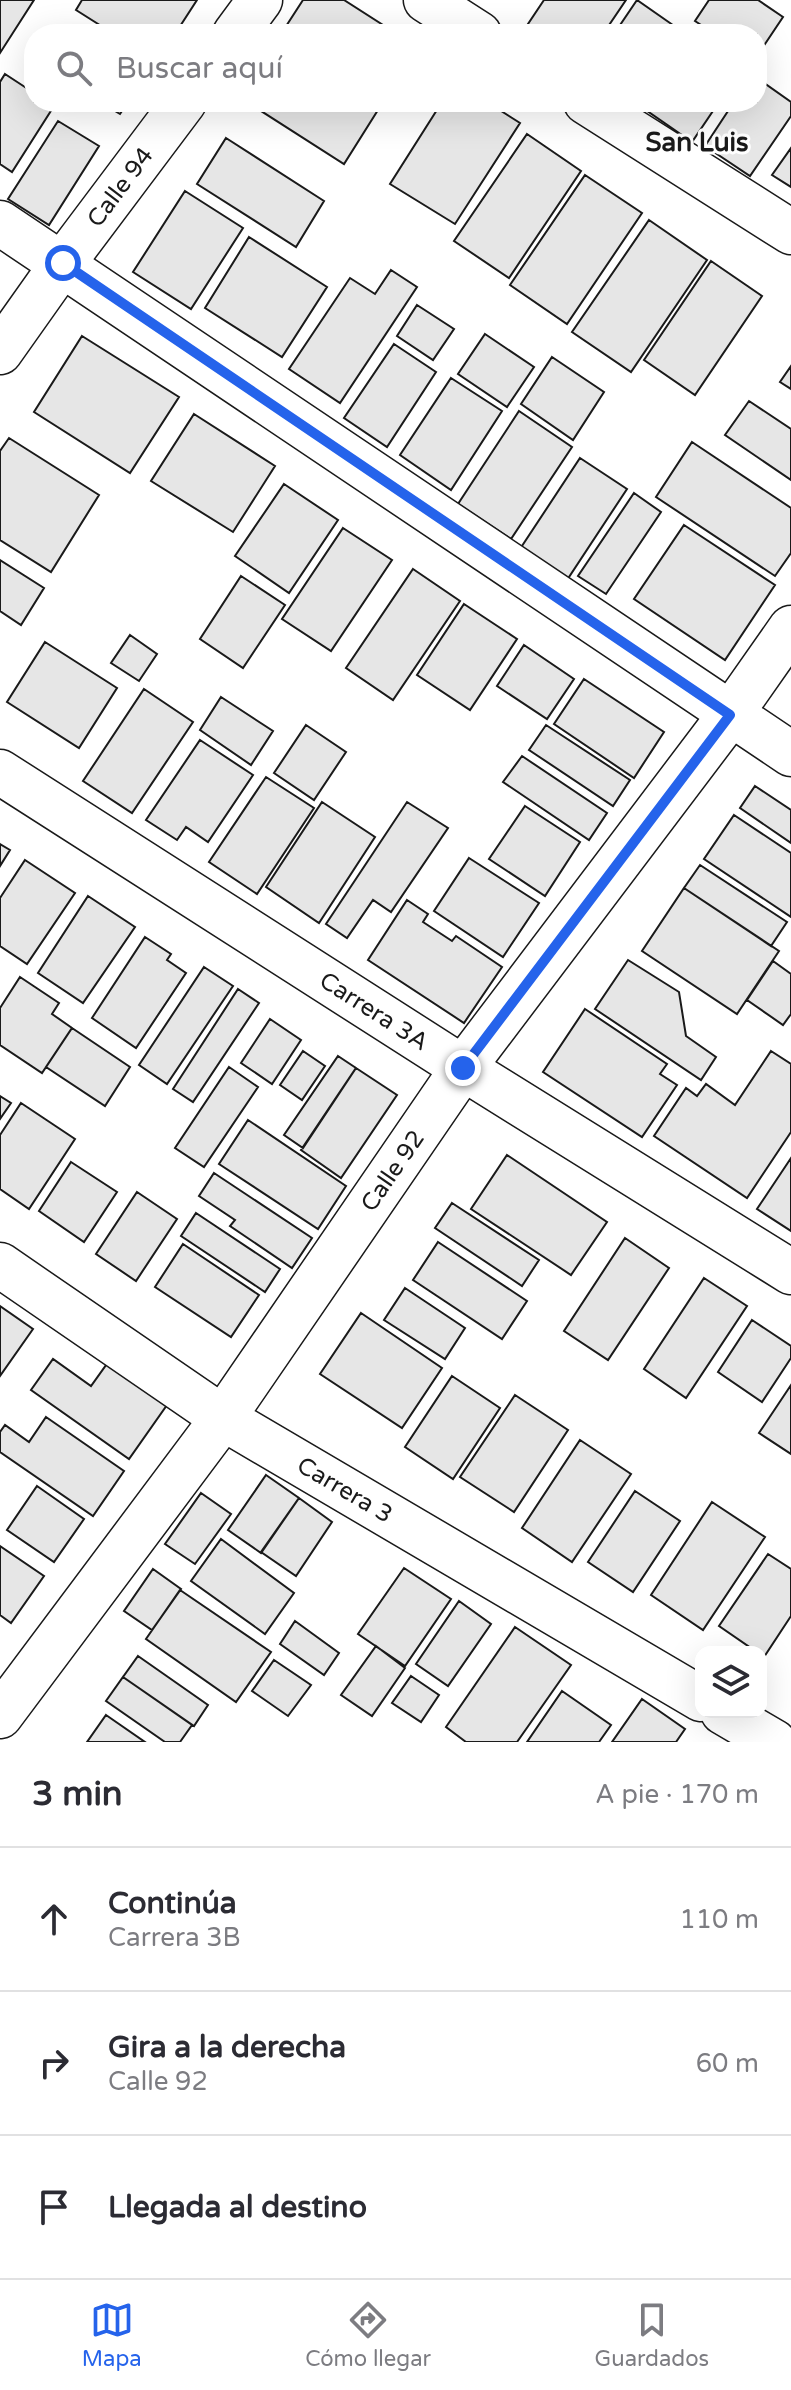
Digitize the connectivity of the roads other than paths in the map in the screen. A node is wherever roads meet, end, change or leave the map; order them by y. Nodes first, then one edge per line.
1 (260, 0) edge
2 (426, 0) edge
3 (242, 24) edge
4 (463, 24) edge
5 (176, 112) edge
6 (602, 112) edge
7 (0, 223) edge
8 (791, 232) edge
9 (63, 263) junction
10 (0, 352) edge
11 (791, 628) edge
12 (730, 715) junction
13 (791, 754) edge
14 (0, 772) edge
15 (463, 1068) junction
16 (0, 1265) edge
17 (791, 1272) edge
18 (223, 1418) junction
19 (695, 1695) edge
20 (0, 1716) edge
21 (733, 1718) edge
22 (774, 1742) edge

1 - 3 street
2 - 4 street
5 - 9 street, Calle 94
6 - 8 street
7 - 9 street
9 - 10 street, Calle 94
9 - 12 street
11 - 12 street, Calle 92
12 - 13 street
12 - 15 street, Calle 92
14 - 15 street, Carrera 3A
15 - 17 street, Carrera 3A
15 - 18 street, Calle 92
16 - 18 street, Carrera 3
18 - 19 street, Carrera 3
18 - 20 street, Calle 92
21 - 22 street

